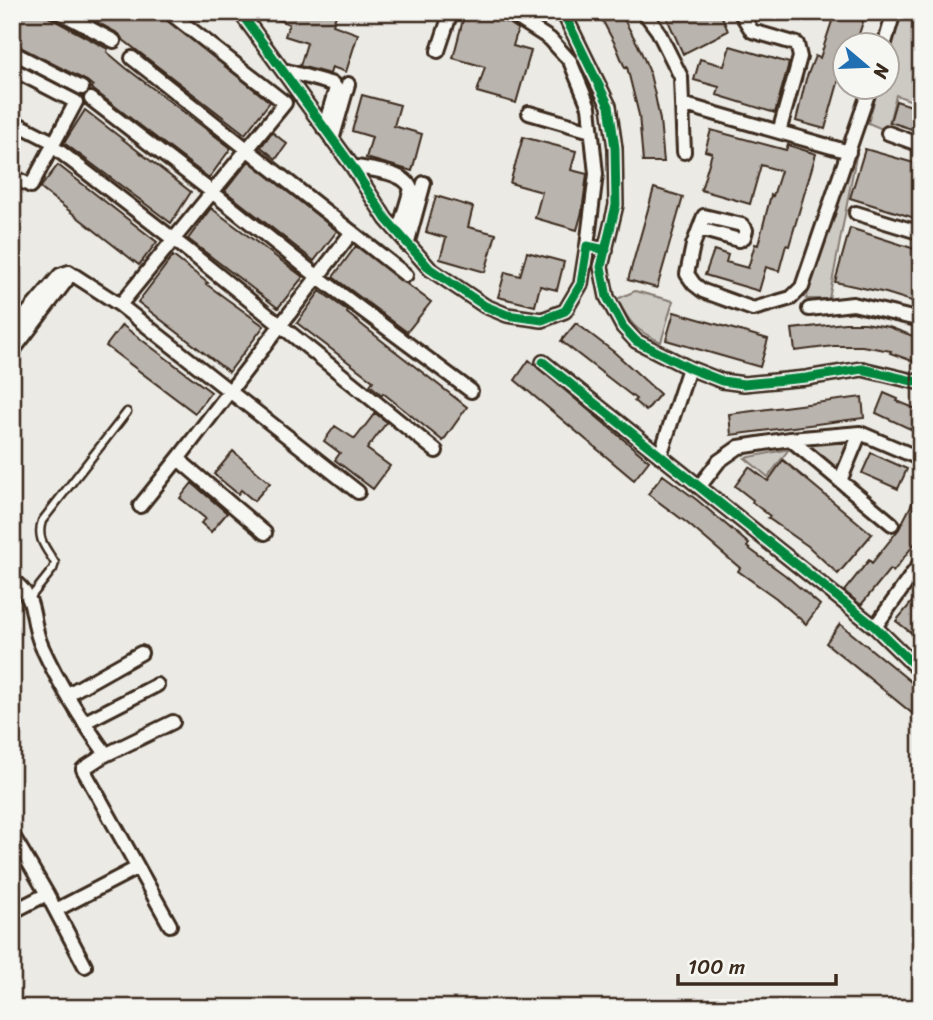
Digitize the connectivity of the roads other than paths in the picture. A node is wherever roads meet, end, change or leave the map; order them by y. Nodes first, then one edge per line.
1 (60, 12) edge
2 (170, 12) edge
3 (240, 12) edge
4 (451, 12) edge
5 (508, 12) edge
6 (563, 12) edge
7 (644, 12) edge
8 (740, 12) edge
9 (894, 12) edge
10 (888, 32) edge
11 (114, 41) dead end
12 (438, 51) dead end
13 (12, 52) edge
14 (132, 58) dead end
15 (12, 69) edge
16 (283, 70) junction
17 (348, 84) dead end
18 (82, 88) dead end
19 (91, 99) dead end
20 (865, 102) edge
21 (682, 104) junction
22 (529, 113) dead end
23 (12, 121) edge
24 (591, 131) junction
25 (779, 132) junction
26 (888, 134) dead end
27 (328, 135) junction
28 (921, 145) edge
29 (56, 147) junction
30 (246, 149) junction
31 (684, 152) dead end
32 (849, 152) junction
33 (352, 166) junction
34 (12, 176) edge
35 (424, 183) dead end
36 (212, 192) junction
37 (856, 213) dead end
38 (700, 229) dead end
39 (352, 232) junction
40 (398, 233) junction
41 (921, 233) edge
42 (174, 239) junction
43 (407, 245) junction
44 (587, 246) junction
45 (606, 250) junction
46 (584, 263) junction
47 (601, 267) junction
48 (69, 272) junction
49 (406, 275) dead end
50 (318, 277) junction
51 (120, 305) junction
52 (809, 309) dead end
53 (921, 320) edge
54 (14, 324) edge
55 (281, 325) junction
56 (12, 352) edge
57 (543, 362) dead end
58 (689, 368) junction
59 (921, 383) edge
60 (471, 391) dead end
61 (229, 392) junction
62 (127, 412) dead end
63 (860, 433) junction
64 (790, 439) junction
65 (436, 451) dead end
66 (181, 455) junction
67 (660, 456) junction
68 (921, 460) edge
69 (840, 481) junction
70 (699, 487) junction
71 (358, 492) dead end
72 (139, 506) dead end
73 (892, 524) dead end
74 (265, 533) dead end
75 (921, 562) edge
76 (15, 584) edge
77 (30, 598) junction
78 (874, 627) junction
79 (141, 653) dead end
80 (921, 672) edge
81 (157, 685) dead end
82 (68, 694) junction
83 (85, 722) junction
84 (173, 722) dead end
85 (99, 758) junction
86 (12, 834) edge
87 (137, 868) junction
88 (47, 894) junction
89 (56, 910) junction
90 (12, 912) edge
91 (170, 925) dead end
92 (85, 966) dead end

1 - 11 street
2 - 30 street
3 - 16 street
4 - 12 street
5 - 24 street
6 - 45 street
7 - 21 street
8 - 25 street
9 - 10 street
13 - 18 street
14 - 30 street
15 - 29 street
16 - 27 street
16 - 27 street
17 - 27 street
19 - 36 street
20 - 32 street
21 - 25 street
21 - 31 street
22 - 24 street
23 - 29 street
24 - 44 street
25 - 32 street
26 - 28 street
27 - 33 street
29 - 34 street
29 - 42 street
30 - 36 street
30 - 39 street
32 - 38 street
33 - 40 street
33 - 40 street
35 - 43 street
36 - 42 street
36 - 50 street
37 - 41 street
39 - 49 street
39 - 50 street
40 - 43 street
42 - 51 street
42 - 55 street
43 - 46 street
44 - 45 street
44 - 46 street
45 - 47 street
46 - 47 street
47 - 58 street
48 - 51 street
48 - 54 street
48 - 56 street
50 - 55 street
50 - 60 street
51 - 61 street
52 - 53 street
55 - 61 street
55 - 65 street
57 - 67 street
58 - 59 street
58 - 67 street
61 - 66 street
61 - 71 street
62 - 77 lane
63 - 64 street
63 - 68 street
63 - 69 street
64 - 69 street
64 - 70 street
66 - 72 street
66 - 74 street
67 - 70 street
69 - 73 street
70 - 78 street
75 - 78 street
76 - 77 street
77 - 82 street
78 - 80 street
79 - 82 street
81 - 83 street
82 - 83 street
83 - 85 street
84 - 85 street
85 - 87 street
86 - 88 street
87 - 89 street
87 - 91 street
88 - 89 street
88 - 90 street
89 - 92 street

